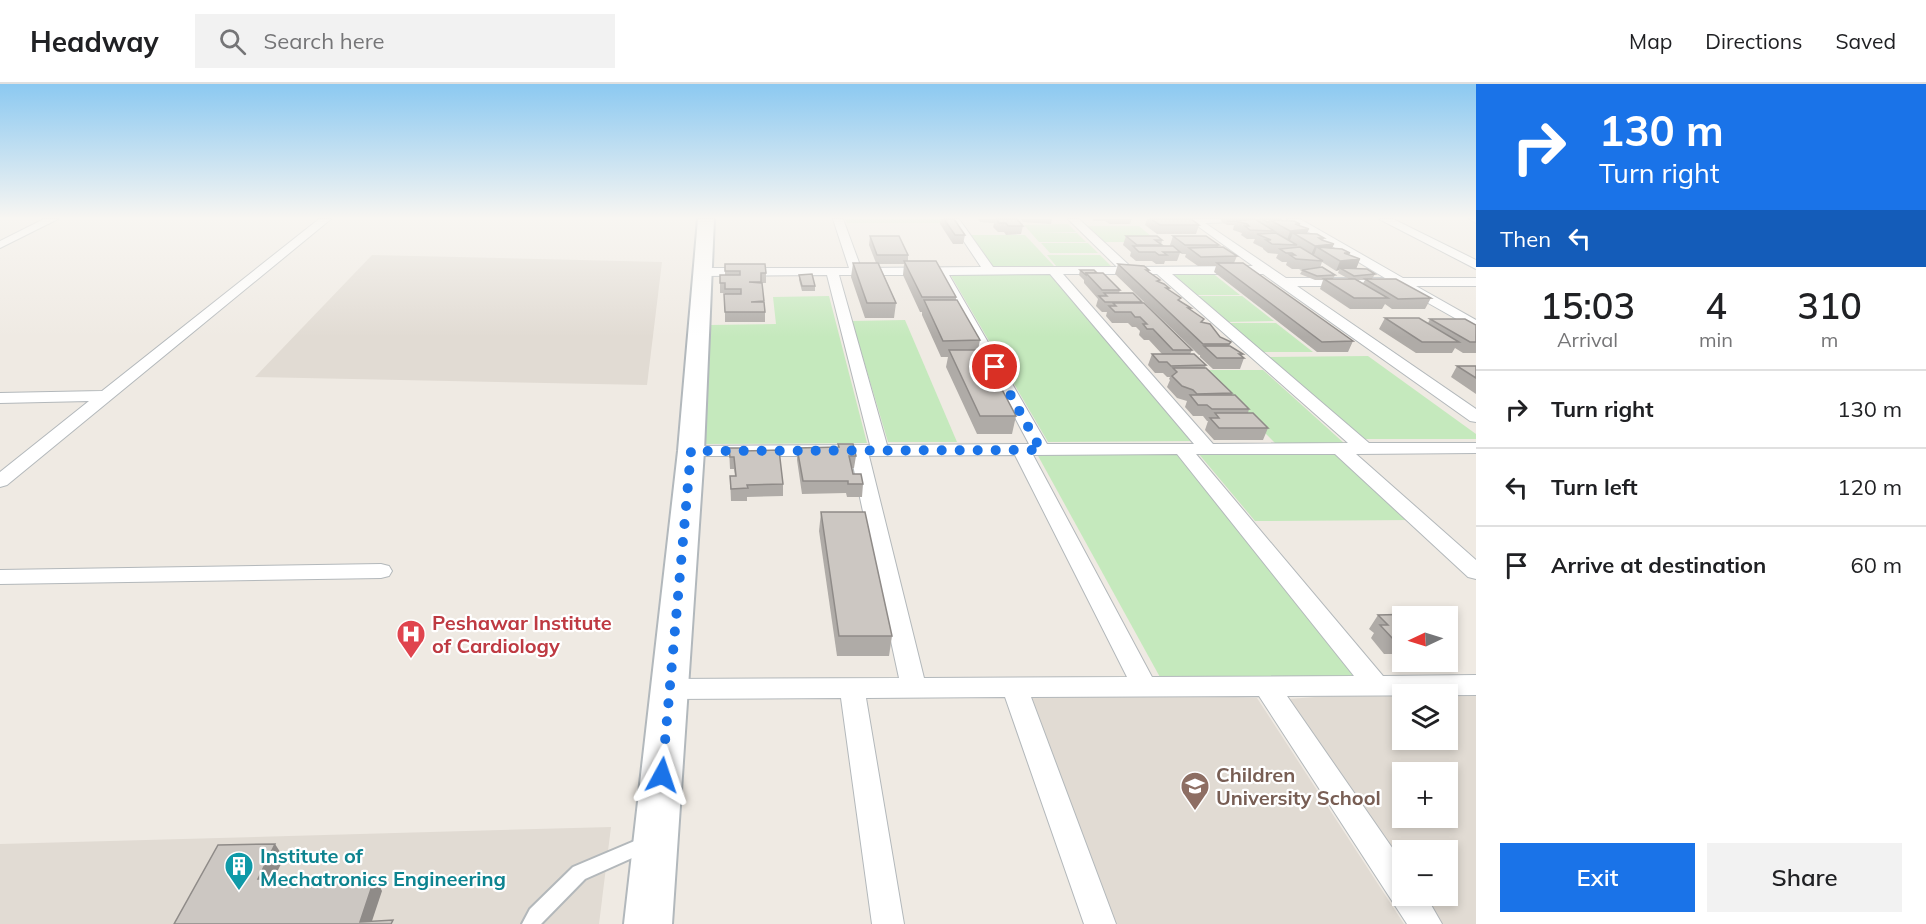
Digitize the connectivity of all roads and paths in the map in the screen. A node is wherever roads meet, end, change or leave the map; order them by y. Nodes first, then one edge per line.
1 (277, 258) edge
2 (703, 258) edge
3 (851, 258) edge
4 (981, 258) edge
5 (1114, 258) edge
6 (1249, 258) edge
7 (1359, 258) edge
8 (1462, 258) edge
9 (1476, 265) edge
10 (1266, 270) junction
11 (941, 271) junction
12 (990, 271) junction
13 (1054, 271) junction
14 (1128, 271) junction
15 (1161, 271) junction
16 (702, 272) junction
17 (832, 272) junction
18 (856, 272) junction
19 (1283, 282) junction
20 (1400, 282) junction
21 (1476, 282) edge
22 (1476, 326) edge
23 (106, 396) junction
24 (0, 398) edge
25 (1476, 417) edge
26 (1476, 448) edge
27 (1208, 449) junction
28 (1340, 449) junction
29 (1365, 449) junction
30 (1031, 450) junction
31 (1183, 450) junction
32 (691, 451) junction
33 (870, 451) junction
34 (0, 481) edge
35 (381, 571) dead end
36 (1476, 572) edge
37 (0, 577) edge
38 (1376, 685) junction
39 (1476, 685) edge
40 (1266, 686) junction
41 (1014, 687) junction
42 (1145, 687) junction
43 (852, 688) junction
44 (914, 688) junction
45 (669, 689) junction
46 (656, 839) junction
47 (1392, 874) edge
48 (1414, 906) edge
49 (531, 924) edge
50 (648, 924) edge
51 (888, 924) edge
52 (1100, 924) edge
53 (1426, 924) edge

1 - 23 street
2 - 16 street
3 - 18 street
4 - 12 street
5 - 14 street
6 - 10 street
7 - 20 street
8 - 9 street
10 - 15 street
10 - 19 street
11 - 12 street
11 - 18 street
11 - 30 street
12 - 13 street
13 - 14 street
13 - 27 street
14 - 15 street
15 - 29 street
16 - 17 street
16 - 32 street
17 - 18 street
17 - 33 street
19 - 20 street
19 - 25 street
20 - 21 street
20 - 22 street
23 - 24 street
23 - 34 street
26 - 29 street
27 - 28 street
27 - 31 street
28 - 29 street
28 - 36 street
30 - 31 street
30 - 33 street
30 - 42 street
31 - 38 street
32 - 33 street
32 - 45 street
33 - 44 street
35 - 37 street
38 - 39 street
38 - 40 street
40 - 42 street
40 - 47 street
41 - 42 street
41 - 44 street
41 - 52 street
43 - 44 street
43 - 45 street
43 - 51 street
45 - 46 street
46 - 49 lane
46 - 50 street
48 - 53 street

